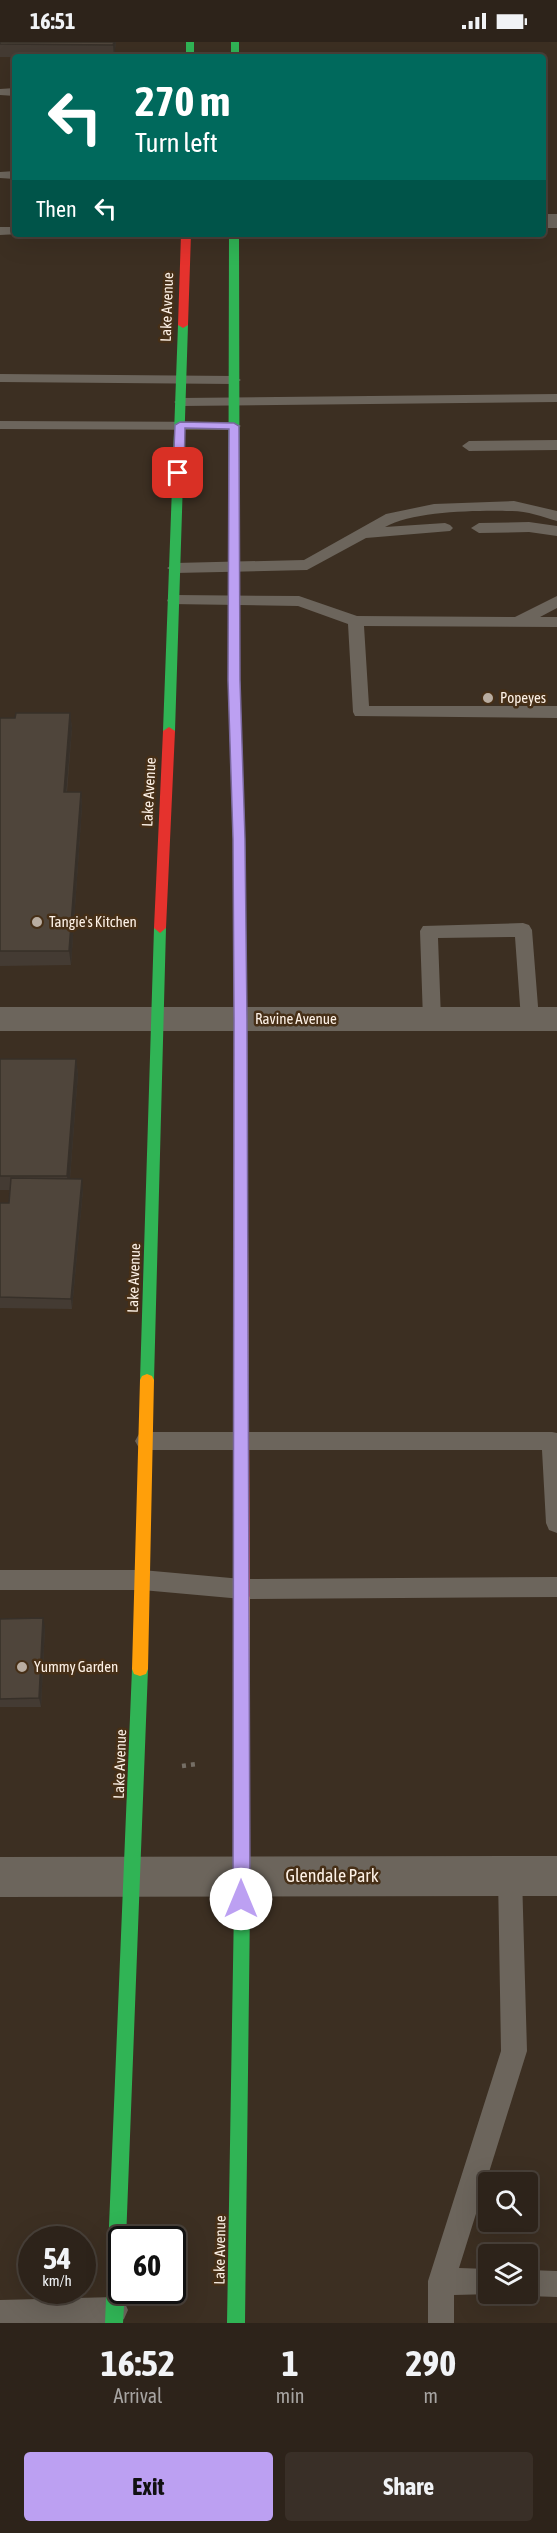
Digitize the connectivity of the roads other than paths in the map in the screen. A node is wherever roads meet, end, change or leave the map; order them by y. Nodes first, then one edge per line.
1 (186, 237) edge
2 (234, 237) edge
3 (0, 378) edge
4 (181, 378) junction
5 (234, 380) junction
6 (557, 398) edge
7 (181, 402) junction
8 (234, 402) junction
9 (0, 425) edge
10 (180, 425) junction
11 (234, 426) junction
12 (557, 445) edge
13 (469, 446) dead end
14 (557, 516) edge
15 (445, 528) dead end
16 (479, 528) dead end
17 (557, 531) edge
18 (360, 533) junction
19 (234, 567) junction
20 (175, 568) junction
21 (175, 600) junction
22 (234, 601) junction
23 (557, 601) edge
24 (356, 621) junction
25 (519, 622) junction
26 (557, 622) edge
27 (557, 712) edge
28 (0, 1019) edge
29 (157, 1019) junction
30 (241, 1019) junction
31 (432, 1019) junction
32 (543, 1019) edge
33 (241, 1440) junction
34 (146, 1441) junction
35 (557, 1523) edge
36 (0, 1580) edge
37 (142, 1580) junction
38 (557, 1587) edge
39 (242, 1589) junction
40 (510, 1876) junction
41 (557, 1876) edge
42 (0, 1877) edge
43 (133, 1877) junction
44 (242, 1877) junction
45 (441, 2281) junction
46 (478, 2282) edge
47 (538, 2283) edge
48 (557, 2284) edge
49 (0, 2313) edge
50 (114, 2317) edge
51 (236, 2323) edge
52 (441, 2323) edge

1 - 4 main road, Lake Avenue
2 - 5 main road, Lake Avenue
3 - 4 lane
4 - 5 lane
4 - 7 main road, Lake Avenue
5 - 8 main road, Lake Avenue
6 - 8 lane
7 - 8 lane
7 - 10 main road, Lake Avenue
8 - 11 main road, Lake Avenue
9 - 10 lane
10 - 11 lane
10 - 20 main road, Lake Avenue
11 - 19 main road, Lake Avenue
12 - 13 lane
14 - 18 lane
15 - 18 lane
16 - 17 lane
18 - 19 lane
19 - 20 lane
19 - 22 main road, Lake Avenue
20 - 21 main road, Lake Avenue
21 - 22 lane
21 - 29 main road, Lake Avenue
22 - 24 lane
22 - 30 main road, Lake Avenue
23 - 25 lane
24 - 25 lane
24 - 27 lane
25 - 26 lane
28 - 29 street, Ravine Avenue
29 - 30 street, Ravine Avenue
29 - 34 main road, Lake Avenue
30 - 31 street, Ravine Avenue
30 - 33 main road, Lake Avenue
31 - 32 street, Ravine Avenue
31 - 32 lane
33 - 34 lane
33 - 35 lane
33 - 39 main road, Lake Avenue
34 - 37 main road, Lake Avenue
36 - 37 lane
37 - 39 lane
37 - 43 main road, Lake Avenue
38 - 39 lane
39 - 44 main road, Lake Avenue
40 - 41 street, Glendale Park
40 - 44 street, Glendale Park
40 - 45 lane
42 - 43 street, Glendale Park
43 - 44 street, Glendale Park
43 - 50 main road, Lake Avenue
44 - 51 main road, Lake Avenue
45 - 46 lane
45 - 52 lane
47 - 48 lane
49 - 50 lane

